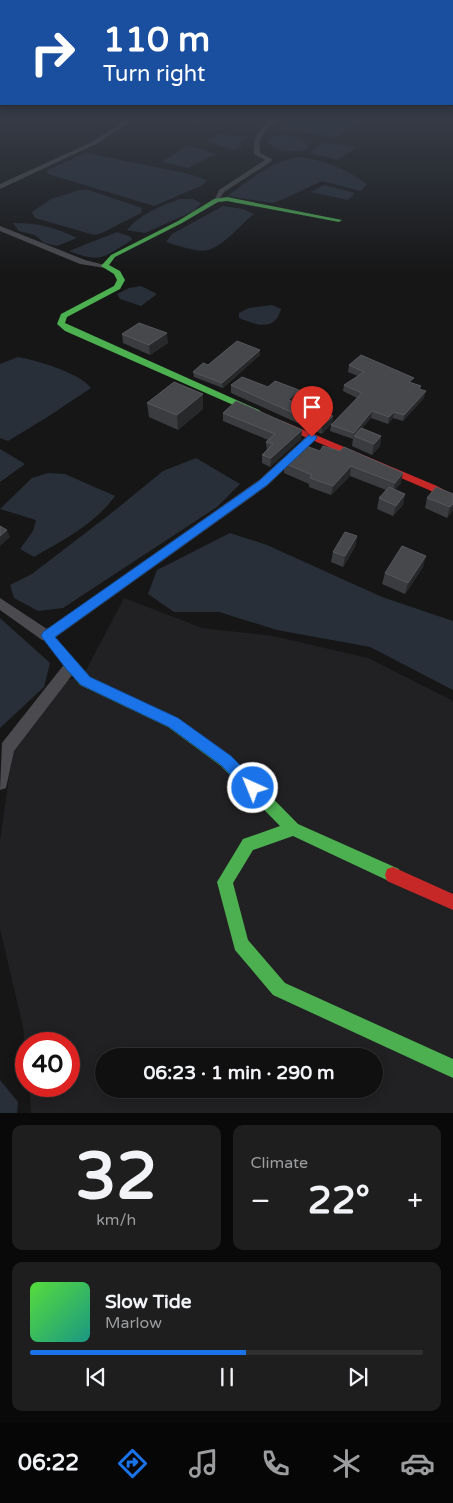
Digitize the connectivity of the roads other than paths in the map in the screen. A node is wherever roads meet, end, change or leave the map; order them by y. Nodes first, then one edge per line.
1 (36, 170) edge
2 (254, 170) edge
3 (0, 187) edge
4 (216, 200) junction
5 (338, 220) dead end
6 (0, 228) edge
7 (105, 266) junction
8 (312, 437) junction
9 (453, 500) edge
10 (0, 603) edge
11 (47, 636) junction
12 (71, 666) junction
13 (0, 783) edge
14 (294, 829) junction
15 (453, 902) edge
16 (453, 1070) edge

1 - 3 street
2 - 4 street
4 - 5 street
4 - 7 street
6 - 7 street
7 - 8 street
8 - 9 street
8 - 11 street
10 - 11 street
11 - 12 street
12 - 13 street
12 - 14 street
14 - 15 street
14 - 16 street

